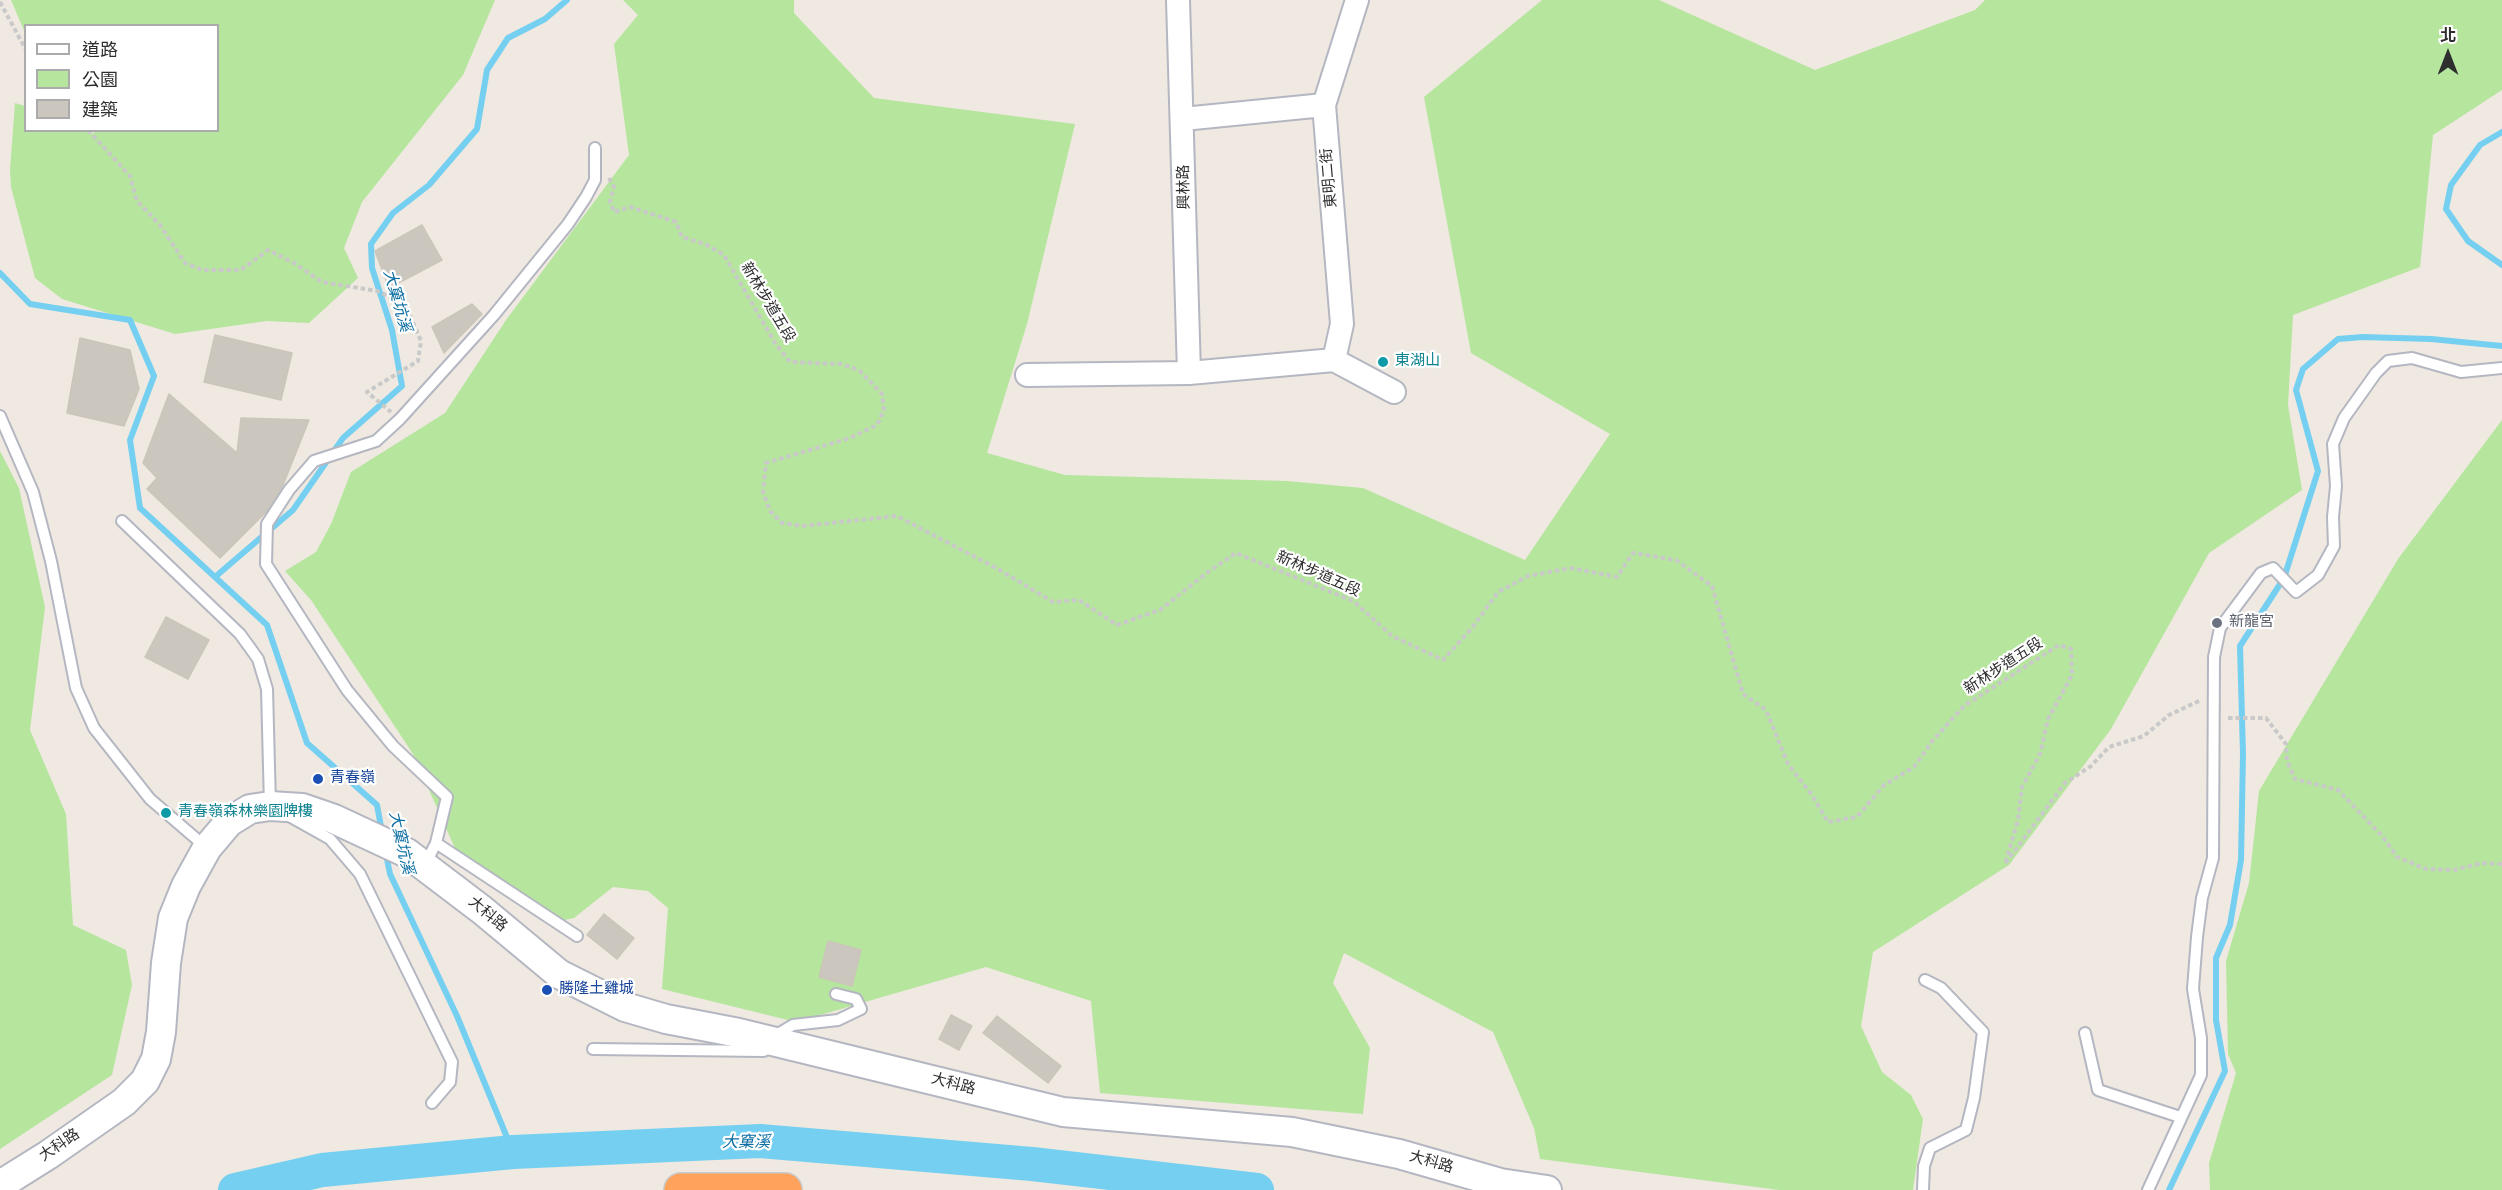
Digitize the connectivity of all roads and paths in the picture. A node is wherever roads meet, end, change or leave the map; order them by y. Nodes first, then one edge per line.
1 (1178, 0) edge
2 (1357, 0) edge
3 (0, 2) edge
4 (24, 46) edge
5 (1324, 105) junction
6 (1183, 119) junction
7 (90, 132) edge
8 (595, 151) joint
9 (1334, 360) junction
10 (2502, 368) edge
11 (1189, 373) junction
12 (1027, 375) dead end
13 (1394, 392) dead end
14 (0, 416) edge
15 (400, 419) junction
16 (122, 520) dead end
17 (2215, 705) junction
18 (270, 806) junction
19 (207, 848) junction
20 (422, 854) junction
21 (2502, 864) edge
22 (577, 936) dead end
23 (1925, 980) dead end
24 (836, 994) dead end
25 (2085, 1033) dead end
26 (767, 1040) junction
27 (593, 1049) dead end
28 (815, 1052) junction
29 (432, 1103) dead end
30 (2181, 1118) junction
31 (0, 1185) edge
32 (681, 1190) edge
33 (785, 1190) edge
34 (1546, 1190) edge
35 (1923, 1190) edge
36 (2148, 1190) edge

1 - 6 street, 興林路
2 - 5 street, 東明二街
3 - 4 path
5 - 6 street
5 - 9 street, 東明二街
6 - 11 street, 興林路
7 - 15 path
8 - 15 lane
8 - 17 path, 新林步道五段
9 - 11 street
9 - 13 street
10 - 17 lane
11 - 12 street
14 - 19 lane
15 - 20 lane
16 - 18 lane
17 - 21 path
17 - 30 lane
18 - 19 street, 大科路
18 - 20 street, 大科路
18 - 29 lane
19 - 31 street, 大科路
20 - 22 lane
20 - 26 street, 大科路
23 - 35 lane
24 - 26 lane
25 - 30 lane
26 - 28 street, 大科路
27 - 28 lane
28 - 34 street, 大科路
30 - 36 lane
32 - 33 highway

